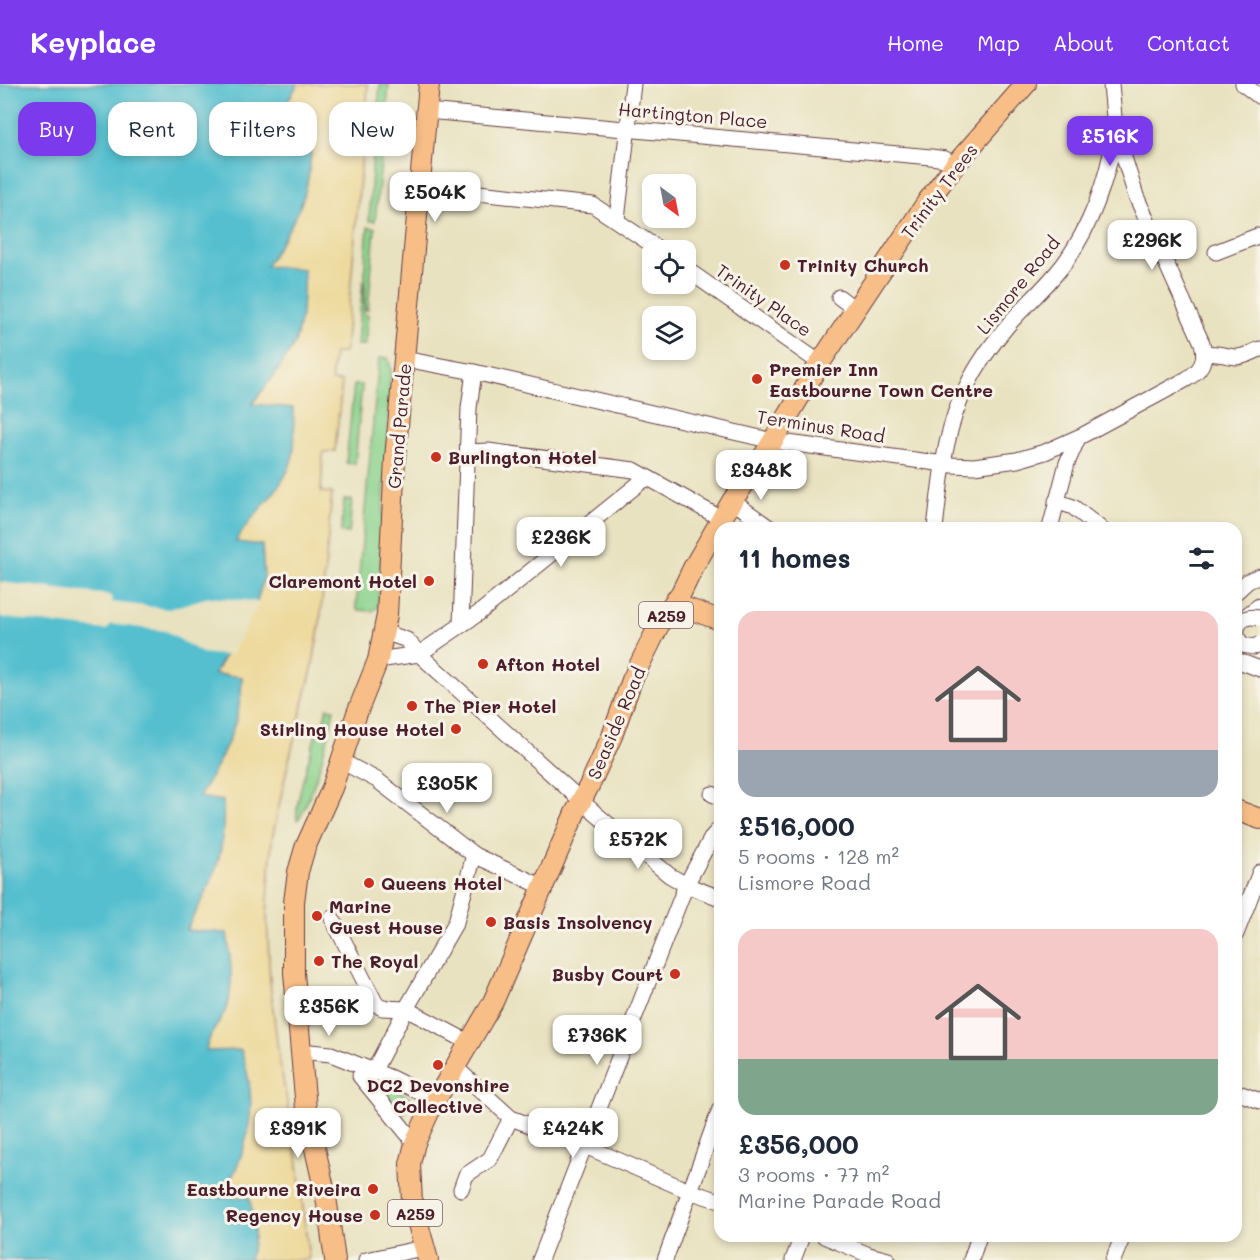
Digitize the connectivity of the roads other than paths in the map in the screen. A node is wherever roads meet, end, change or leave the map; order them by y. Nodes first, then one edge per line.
1 (429, 84) edge
2 (633, 84) edge
3 (1026, 84) edge
4 (1111, 84) edge
5 (427, 111) junction
6 (1115, 128) junction
7 (628, 129) junction
8 (955, 165) junction
9 (1110, 165) junction
10 (420, 187) junction
11 (1136, 196) junction
12 (617, 219) junction
13 (1260, 235) edge
14 (646, 240) edge
15 (1216, 252) dead end
16 (696, 276) edge
17 (839, 297) dead end
18 (855, 309) junction
19 (1260, 349) edge
20 (1205, 354) junction
21 (404, 359) junction
22 (819, 363) junction
23 (474, 372) junction
24 (1078, 438) junction
25 (773, 441) junction
26 (468, 452) junction
27 (943, 463) junction
28 (646, 479) junction
29 (732, 501) junction
30 (1056, 501) junction
31 (722, 519) junction
32 (720, 522) edge
33 (762, 522) edge
34 (936, 522) edge
35 (1051, 522) edge
36 (1092, 522) edge
37 (714, 533) edge
38 (675, 604) junction
39 (1260, 615) edge
40 (714, 618) edge
41 (1242, 621) edge
42 (1242, 623) edge
43 (461, 624) junction
44 (384, 632) junction
45 (1242, 642) edge
46 (1242, 643) edge
47 (1260, 643) edge
48 (419, 654) junction
49 (378, 660) junction
50 (1242, 662) edge
51 (1260, 669) edge
52 (342, 761) junction
53 (582, 801) junction
54 (1242, 812) edge
55 (1260, 819) edge
56 (714, 835) edge
57 (474, 855) junction
58 (1260, 872) edge
59 (686, 885) junction
60 (543, 887) junction
61 (714, 896) edge
62 (332, 918) dead end
63 (1242, 918) edge
64 (406, 1009) junction
65 (470, 1043) junction
66 (302, 1053) junction
67 (456, 1068) junction
68 (369, 1077) junction
69 (391, 1078) junction
70 (1242, 1094) edge
71 (375, 1097) junction
72 (436, 1100) junction
73 (1260, 1101) edge
74 (511, 1118) junction
75 (714, 1125) edge
76 (415, 1143) junction
77 (583, 1145) junction
78 (460, 1189) dead end
79 (689, 1191) junction
80 (714, 1199) edge
81 (800, 1242) edge
82 (835, 1242) edge
83 (978, 1242) edge
84 (1120, 1242) edge
85 (425, 1254) edge
86 (865, 1258) edge
87 (335, 1260) edge
88 (366, 1260) edge
89 (540, 1260) edge
90 (665, 1260) edge
91 (793, 1260) edge
92 (888, 1260) edge
93 (971, 1260) edge
94 (1113, 1260) edge

1 - 5 main road, Grand Parade
2 - 7 street
3 - 8 main road, Trinity Trees / A259
4 - 6 street
5 - 7 street, Hartington Place
5 - 10 main road, Grand Parade
6 - 9 street, Lismore Road
6 - 11 street
7 - 8 street, Hartington Place
7 - 12 street
8 - 18 main road, Trinity Trees / A259
9 - 11 street
9 - 27 street, Lismore Road
10 - 12 street
10 - 21 main road, Grand Parade
11 - 20 street
12 - 14 street
13 - 15 street
16 - 22 street, Trinity Place
17 - 18 street
18 - 22 main road, Trinity Trees / A259
19 - 20 street
20 - 24 street, Terminus Road
21 - 23 street, Terminus Road
21 - 44 main road, Grand Parade
22 - 25 main road, Seaside Road / A259
23 - 25 street, Terminus Road
23 - 26 street
24 - 27 street, Terminus Road
24 - 30 street
25 - 27 street, Terminus Road
25 - 29 main road, Seaside Road / A259
26 - 28 street
26 - 43 street
27 - 34 street, Lismore Road
28 - 31 street
28 - 43 street
29 - 31 main road, Seaside Road / A259
29 - 33 street
30 - 35 street
30 - 36 street
31 - 32 main road, Seaside Road / A259
37 - 38 main road, Seaside Road / A259
38 - 40 main road, A259
38 - 53 main road, Seaside Road / A259
39 - 41 street, bridge
39 - 42 street, bridge
43 - 48 street
44 - 48 street
44 - 49 main road, Grand Parade
45 - 47 street, bridge
46 - 47 street, bridge
48 - 49 street
48 - 53 street
49 - 52 main road, Grand Parade
50 - 51 street
52 - 57 street
52 - 66 main road, Grand Parade
53 - 59 street
53 - 60 main road, Seaside Road / A259
54 - 55 main road
56 - 59 street
57 - 60 street
57 - 64 street
58 - 63 street
59 - 61 street
59 - 77 street
60 - 65 main road, Seaside Road / A259
62 - 64 street
64 - 65 street
64 - 68 street
65 - 67 main road, Seaside Road / A259
66 - 68 street
66 - 87 main road, Grand Parade
67 - 72 main road, Seaside Road / A259
67 - 74 street
68 - 69 street
68 - 71 street
69 - 71 street
69 - 72 street
70 - 73 street
71 - 76 street
72 - 76 main road, Seaside Road / A259
74 - 77 street
74 - 78 street
75 - 79 street
76 - 85 main road, Seaside Road / A259
77 - 79 street
77 - 89 street
79 - 80 street
79 - 90 street
81 - 91 street
82 - 86 street
83 - 93 street
84 - 94 street
85 - 88 street
86 - 92 street

